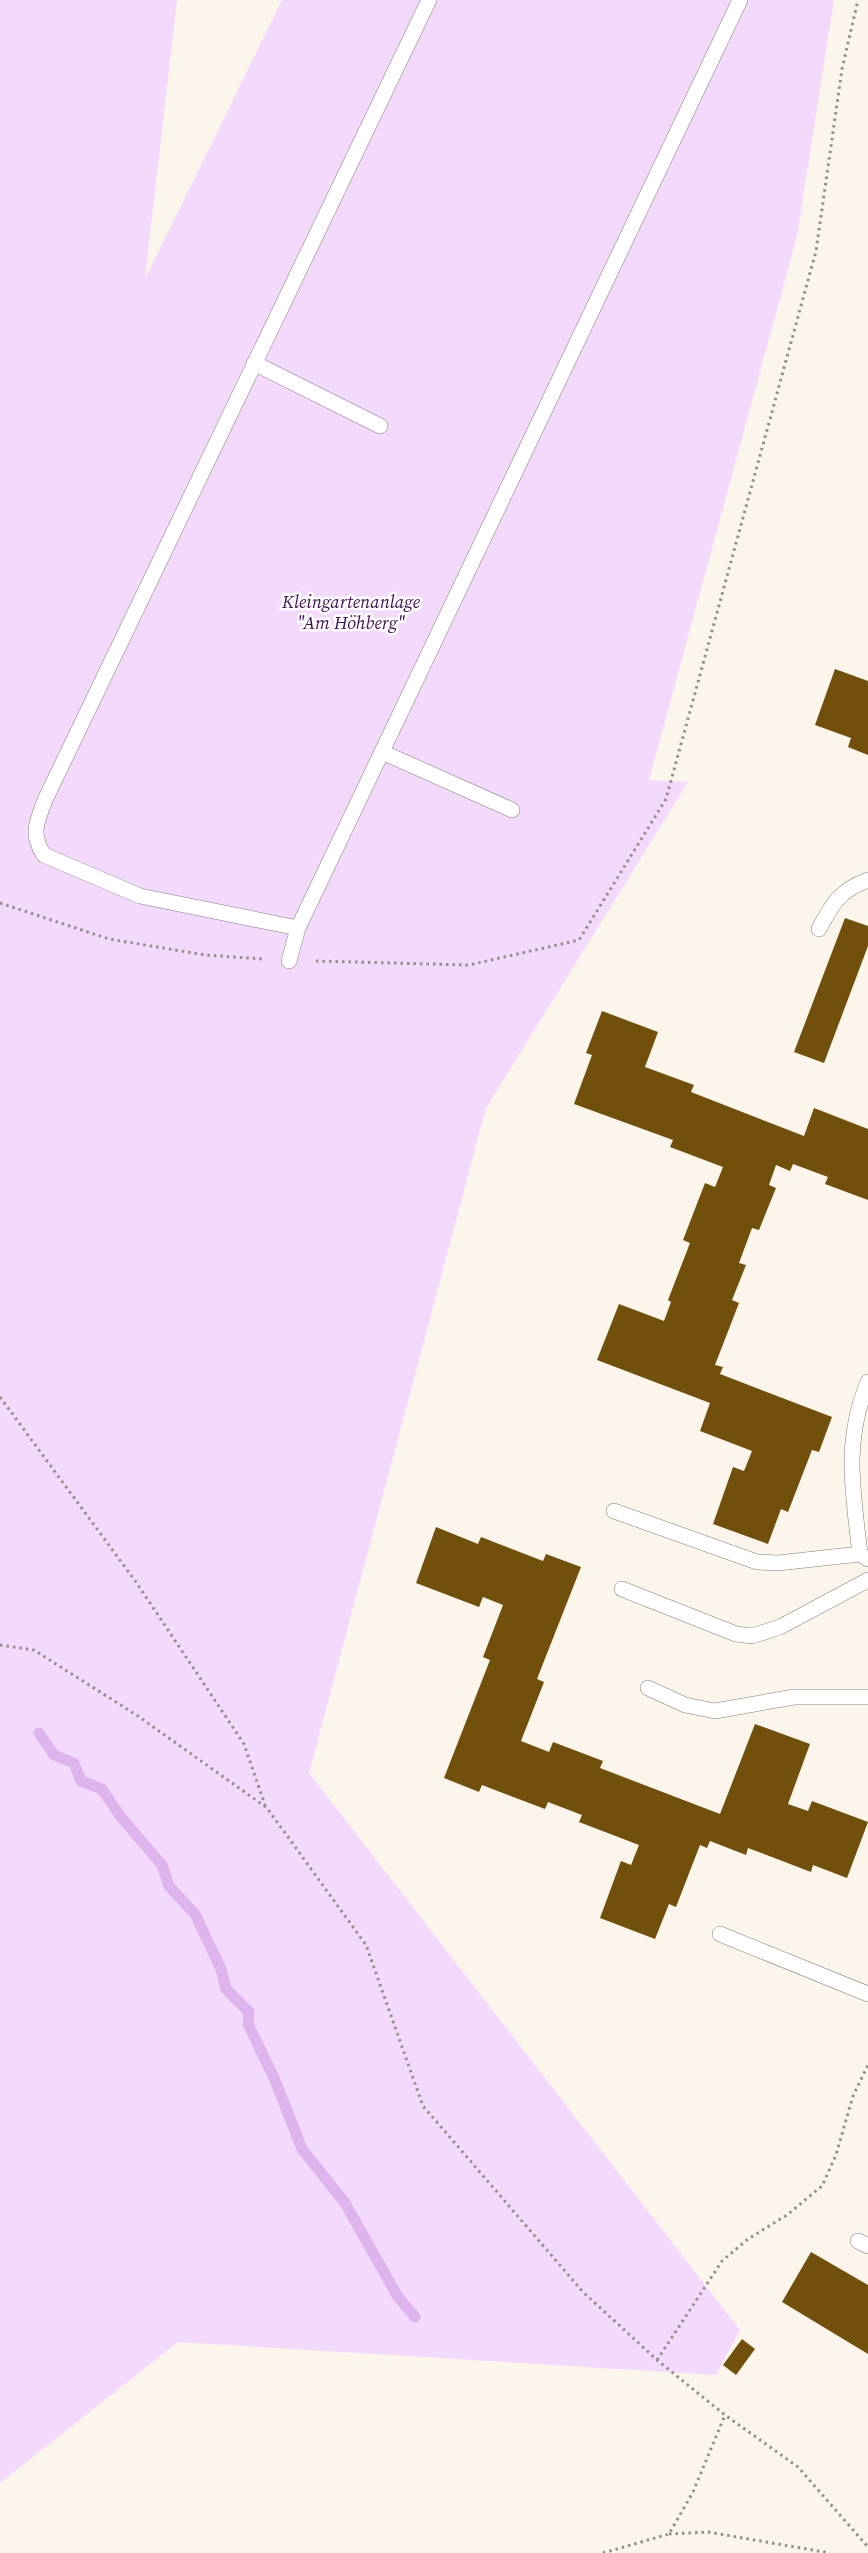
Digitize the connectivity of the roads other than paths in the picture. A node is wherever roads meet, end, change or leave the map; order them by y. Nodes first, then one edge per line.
1 (429, 0) edge
2 (740, 0) edge
3 (254, 363) junction
4 (380, 426) dead end
5 (382, 752) junction
6 (512, 810) dead end
7 (868, 880) edge
8 (298, 928) junction
9 (819, 929) dead end
10 (289, 961) road end
11 (868, 1382) edge
12 (614, 1511) dead end
13 (864, 1556) edge
14 (868, 1580) edge
15 (622, 1589) dead end
16 (648, 1688) dead end
17 (868, 1698) edge
18 (720, 1934) dead end
19 (868, 1994) edge

1 - 3 lane
2 - 5 lane
3 - 4 lane
3 - 8 lane
5 - 6 lane
5 - 8 lane
7 - 9 lane
8 - 10 lane
11 - 13 lane
12 - 13 lane
14 - 15 lane
16 - 17 lane
18 - 19 lane

